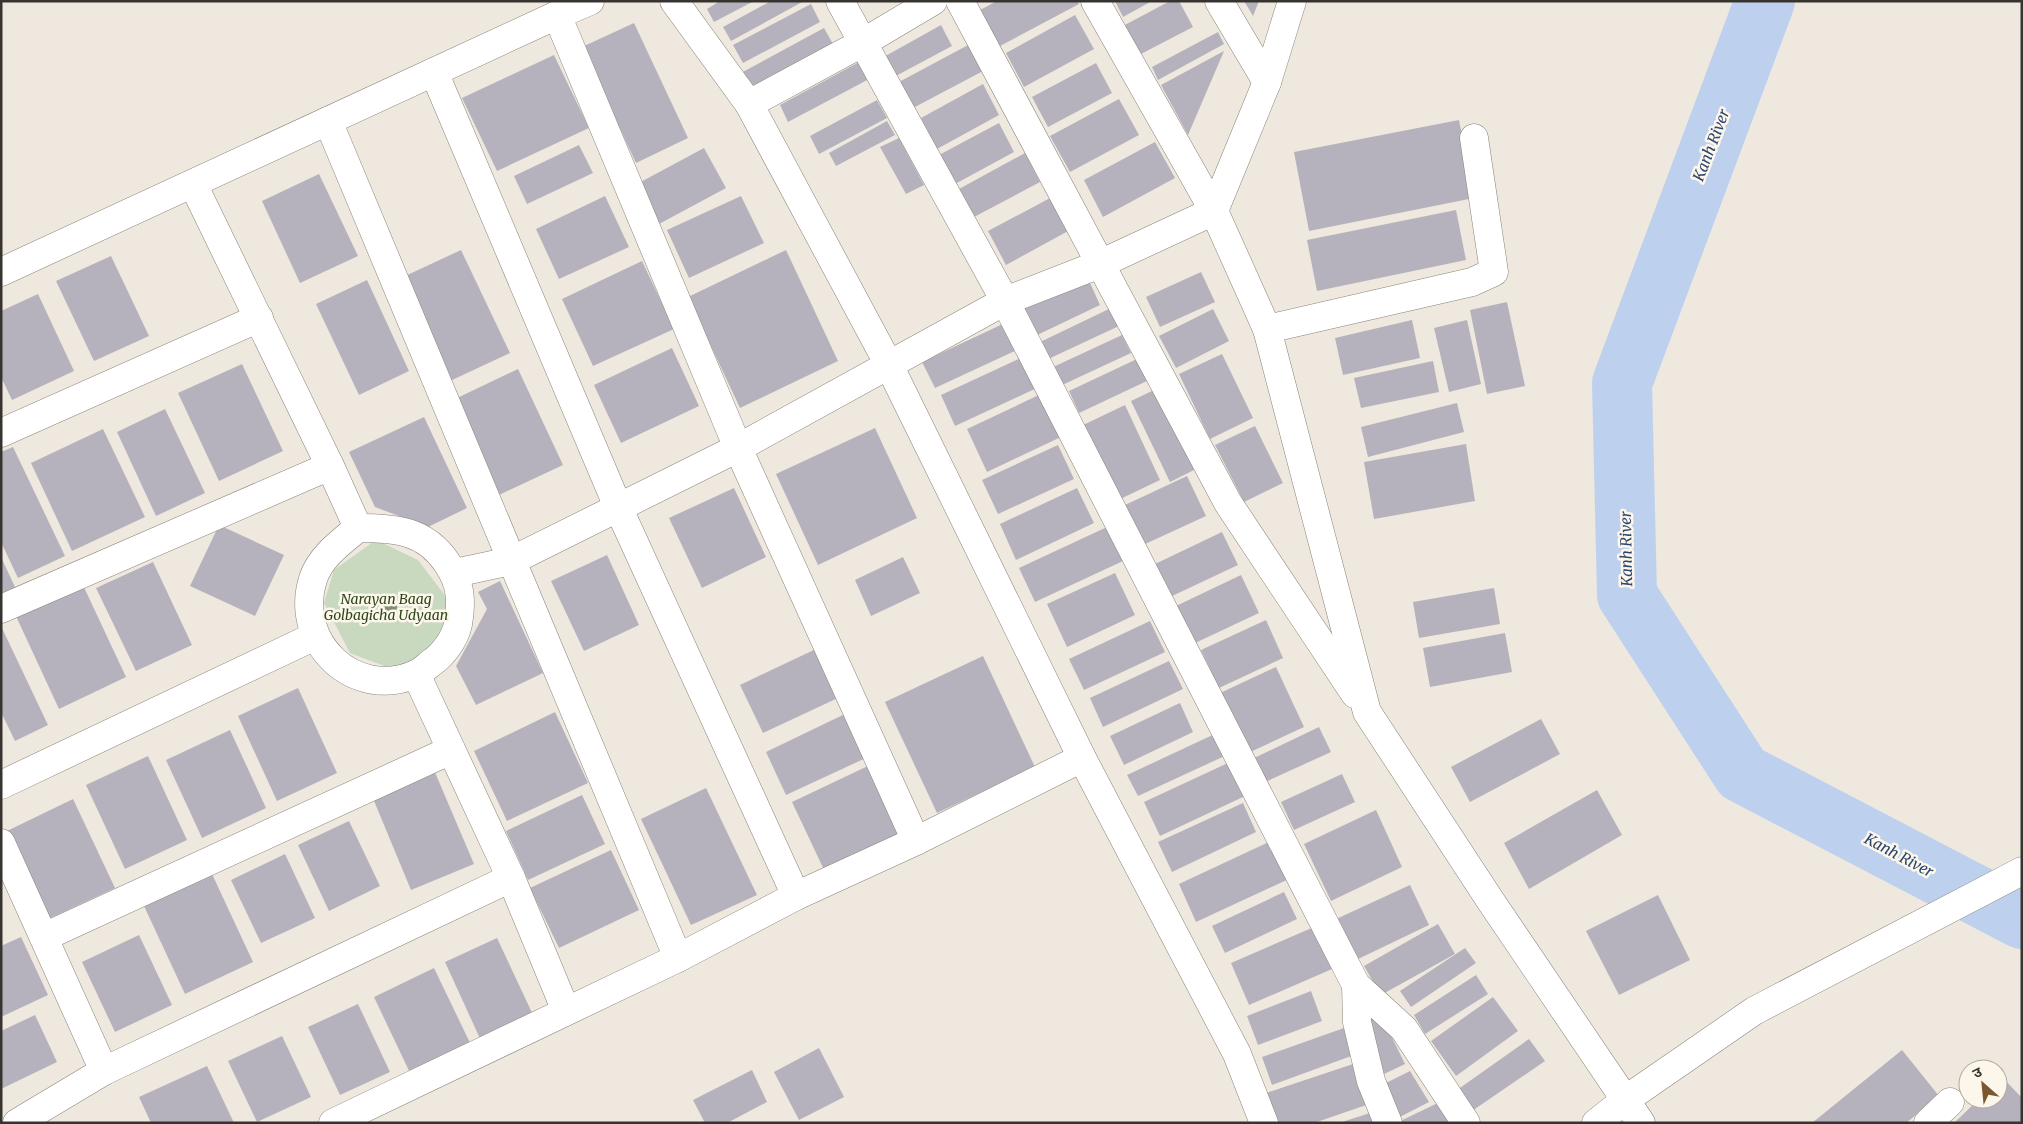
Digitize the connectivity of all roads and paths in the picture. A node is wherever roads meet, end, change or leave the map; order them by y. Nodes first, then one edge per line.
1 (590, 1) edge
2 (674, 1) edge
3 (840, 1) edge
4 (933, 1) edge
5 (960, 1) edge
6 (1095, 1) edge
7 (1219, 1) edge
8 (1292, 1) edge
9 (557, 15) junction
10 (864, 42) junction
11 (434, 72) junction
12 (1266, 82) junction
13 (749, 104) junction
14 (328, 122) junction
15 (1474, 138) dead end
16 (194, 184) junction
17 (1214, 211) junction
18 (1100, 264) junction
19 (1, 272) edge
20 (1005, 300) junction
21 (259, 318) junction
22 (1267, 329) junction
23 (889, 365) junction
24 (1, 433) edge
25 (738, 448) junction
26 (330, 466) junction
27 (618, 507) junction
28 (358, 528) junction
29 (512, 561) junction
30 (455, 574) junction
31 (1, 609) edge
32 (315, 636) junction
33 (416, 674) junction
34 (1367, 712) junction
35 (451, 750) junction
36 (1082, 758) junction
37 (1, 785) edge
38 (916, 840) junction
39 (1, 843) edge
40 (2022, 871) edge
41 (511, 878) junction
42 (796, 896) junction
43 (44, 937) junction
44 (678, 958) junction
45 (1356, 985) junction
46 (566, 1011) junction
47 (104, 1071) junction
48 (1625, 1100) junction
49 (1950, 1102) dead end
50 (17, 1123) edge
51 (333, 1123) edge
52 (1264, 1123) edge
53 (1388, 1123) edge
54 (1466, 1123) edge
55 (1596, 1123) edge
56 (1641, 1123) edge
57 (1928, 1123) edge

1 - 9 street
2 - 13 street
3 - 10 street
4 - 10 street
5 - 18 street
6 - 17 street
7 - 12 street
8 - 12 street
9 - 11 street
9 - 25 street
10 - 13 street
10 - 20 street
11 - 14 street
11 - 27 street
12 - 17 street
13 - 23 street
14 - 16 street
14 - 29 street
15 - 22 street
16 - 19 street
16 - 21 street
17 - 18 street
17 - 22 street
18 - 20 street
18 - 34 street
20 - 23 street
20 - 45 street
21 - 24 street
21 - 26 street
22 - 34 street
23 - 25 street
23 - 36 street
25 - 27 street
25 - 38 street
26 - 28 street
26 - 31 street
27 - 29 street
27 - 42 street
28 - 30 street
28 - 32 street
29 - 30 street
29 - 44 street
30 - 33 street
32 - 33 street
32 - 37 street
33 - 35 street
34 - 48 street
35 - 41 street
35 - 43 street
36 - 38 street
36 - 52 street
38 - 42 street
39 - 43 street
40 - 48 street
41 - 46 street
41 - 47 street
42 - 44 street
43 - 47 street
44 - 46 street
45 - 53 street
45 - 54 street
46 - 51 street
47 - 50 street
48 - 55 street
48 - 56 street
49 - 57 street

